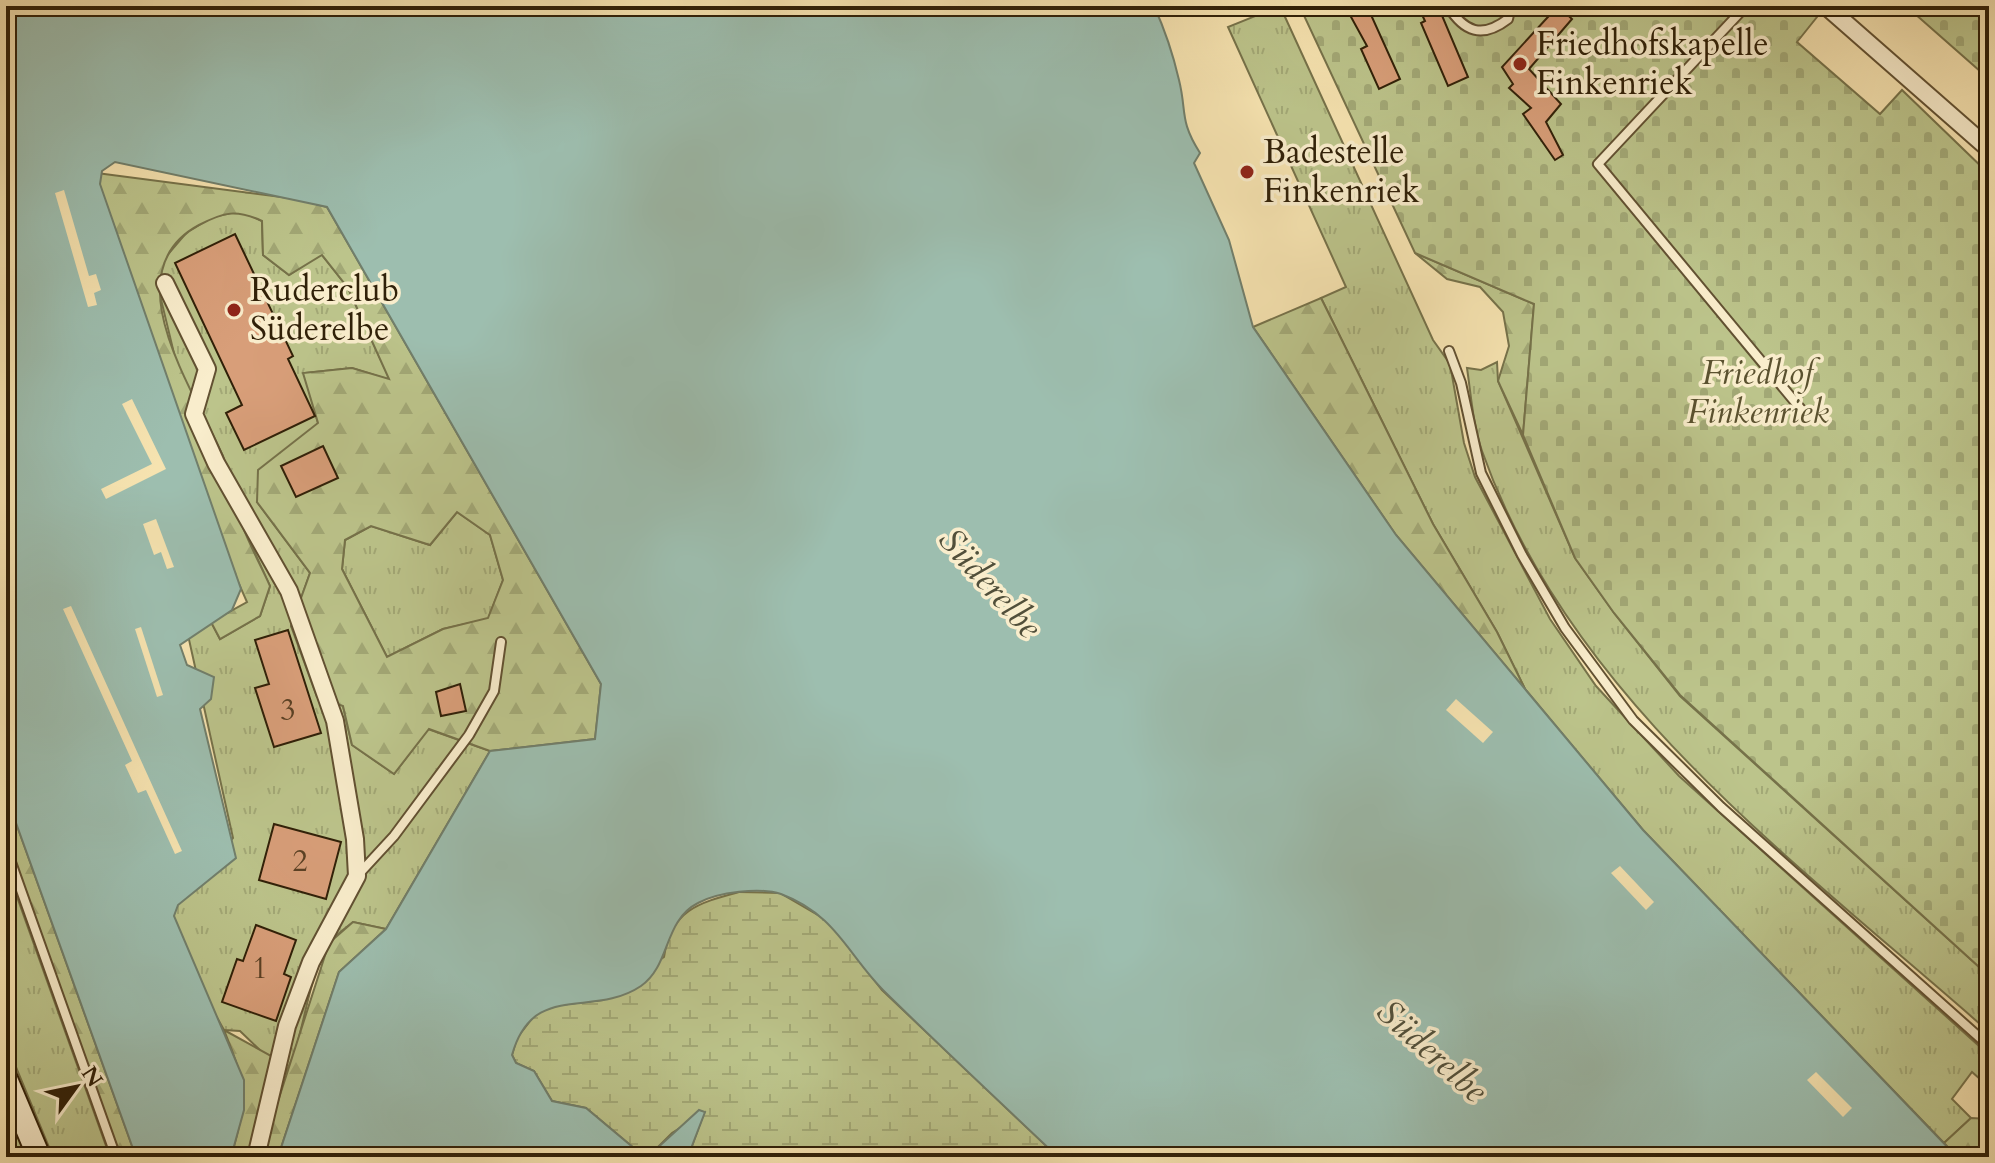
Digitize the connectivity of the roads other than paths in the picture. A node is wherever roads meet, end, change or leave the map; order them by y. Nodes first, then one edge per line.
1 (1448, 6) edge
2 (1511, 6) edge
3 (1746, 6) edge
4 (1826, 6) edge
5 (1989, 149) edge
6 (165, 283) dead end
7 (1449, 351) dead end
8 (1805, 414) dead end
9 (501, 642) dead end
10 (6, 848) edge
11 (357, 876) junction
12 (1989, 1046) edge
13 (6, 1079) edge
14 (39, 1157) edge
15 (116, 1157) edge
16 (256, 1157) edge

1 - 2 lane
3 - 8 lane
4 - 5 street
6 - 11 street
7 - 12 lane
9 - 11 lane
10 - 15 lane
11 - 16 street
13 - 14 street

